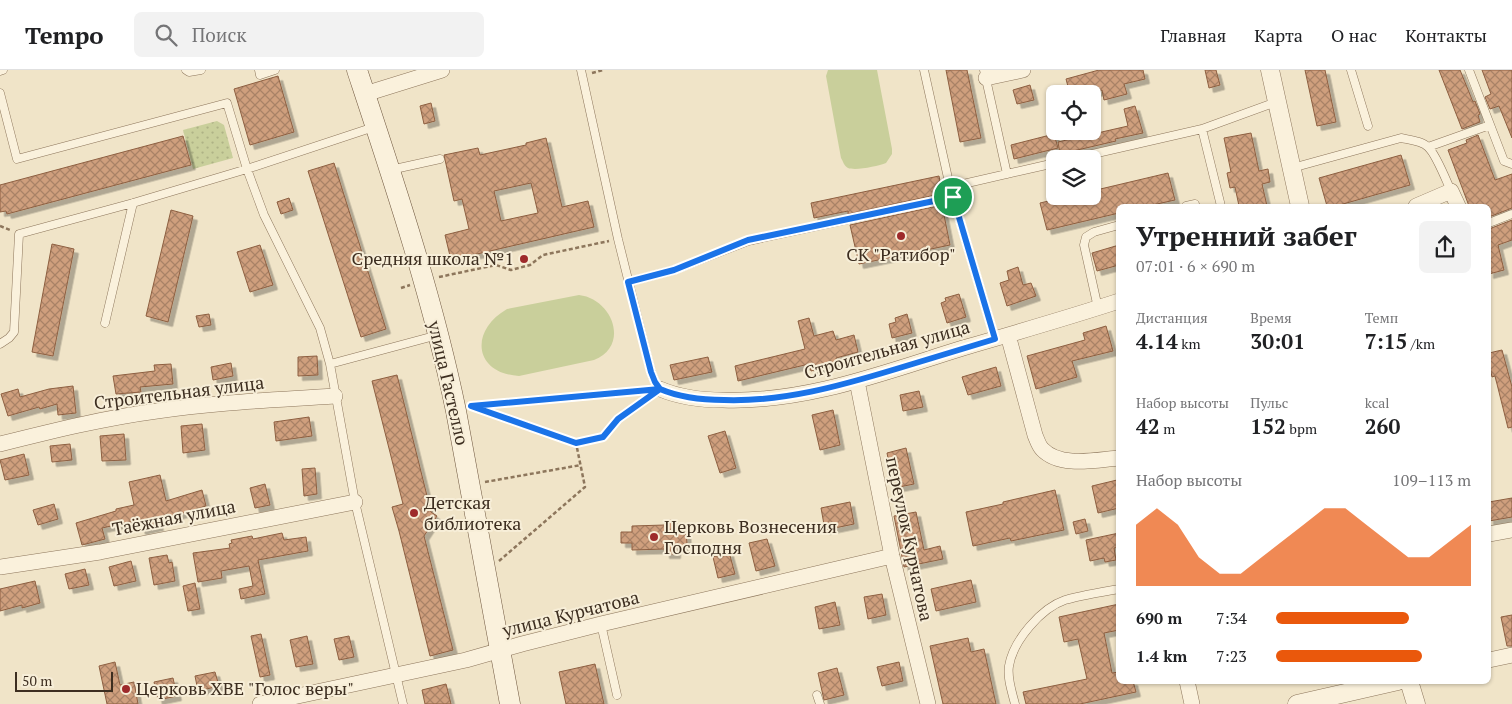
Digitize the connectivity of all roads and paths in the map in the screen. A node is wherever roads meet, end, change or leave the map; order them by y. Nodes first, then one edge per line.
1 (186, 70) edge
2 (201, 70) edge
3 (259, 70) edge
4 (275, 70) edge
5 (357, 70) edge
6 (442, 70) edge
7 (581, 70) edge
8 (924, 70) edge
9 (1023, 70) edge
10 (1270, 70) edge
11 (1351, 70) edge
12 (1469, 70) edge
13 (985, 74) edge
14 (0, 93) edge
15 (365, 94) junction
16 (1277, 102) junction
17 (1490, 125) junction
18 (1368, 126) dead end
19 (375, 127) junction
20 (1202, 129) junction
21 (1428, 147) junction
22 (1101, 152) edge
23 (440, 158) dead end
24 (1046, 164) edge
25 (1512, 164) edge
26 (1292, 168) junction
27 (248, 169) junction
28 (389, 170) junction
29 (1007, 174) junction
30 (950, 187) junction
31 (1451, 191) junction
32 (953, 197) junction
33 (133, 203) junction
34 (1221, 204) edge
35 (1300, 204) edge
36 (1421, 204) edge
37 (1457, 204) edge
38 (1512, 214) edge
39 (1491, 222) edge
40 (1116, 226) edge
41 (618, 240) junction
42 (437, 278) dead end
43 (628, 282) junction
44 (1116, 301) edge
45 (1098, 308) junction
46 (105, 323) dead end
47 (438, 335) junction
48 (1001, 337) junction
49 (0, 344) edge
50 (330, 364) junction
51 (857, 381) junction
52 (660, 389) junction
53 (335, 396) junction
54 (576, 443) junction
55 (0, 444) edge
56 (1116, 458) edge
57 (581, 465) junction
58 (484, 482) dead end
59 (355, 502) junction
60 (1512, 530) edge
61 (1491, 534) edge
62 (892, 556) junction
63 (499, 561) dead end
64 (0, 567) edge
65 (1116, 590) edge
66 (601, 624) junction
67 (499, 651) junction
68 (1512, 655) edge
69 (1491, 660) edge
70 (396, 675) junction
71 (1188, 684) edge
72 (1385, 684) edge
73 (1410, 684) edge
74 (617, 695) dead end
75 (817, 695) dead end
76 (260, 704) edge
77 (404, 704) edge
78 (510, 704) edge
79 (820, 704) edge
80 (928, 704) edge
81 (1015, 704) edge
82 (1192, 704) edge
83 (1297, 704) edge
84 (1416, 704) edge

1 - 2 lane
3 - 4 lane
5 - 15 main road, улица Гастелло
6 - 15 street
7 - 41 lane
8 - 30 lane
9 - 13 street
10 - 16 street
11 - 18 lane
12 - 17 lane
13 - 29 lane
14 - 27 lane
15 - 19 main road, улица Гастелло
16 - 20 lane
16 - 26 street
17 - 21 lane
17 - 25 lane
19 - 27 lane
19 - 28 main road, улица Гастелло
20 - 22 lane
20 - 34 lane
21 - 26 lane
21 - 31 lane
23 - 28 lane
24 - 29 lane
26 - 35 street
27 - 33 lane
27 - 50 lane
28 - 47 main road, улица Гастелло
29 - 30 lane
30 - 32 lane
31 - 36 street
31 - 37 street
32 - 43 lane
32 - 48 lane
33 - 46 lane
33 - 49 lane
38 - 39 lane
40 - 45 lane
41 - 42 path
41 - 43 lane
43 - 52 lane
44 - 45 street, Строительная улица
45 - 48 street, Строительная улица
47 - 50 lane
47 - 67 main road, улица Гастелло
48 - 51 street, Строительная улица
48 - 56 street
50 - 53 lane
51 - 52 street, Строительная улица
51 - 62 street, переулок Курчатова
52 - 54 path
52 - 54 path
53 - 55 street, Строительная улица
53 - 59 lane
54 - 57 path
57 - 58 path
57 - 63 path
59 - 64 street, Таёжная улица
59 - 70 lane
60 - 61 street
62 - 66 street, улица Курчатова
62 - 80 street, переулок Курчатова
65 - 81 lane
66 - 67 street, улица Курчатова
66 - 74 lane
67 - 70 street, улица Курчатова
67 - 78 main road, улица Гастелло
68 - 69 street
70 - 76 street, улица Курчатова
70 - 77 lane
71 - 82 street
72 - 83 street
73 - 84 street
75 - 79 lane

